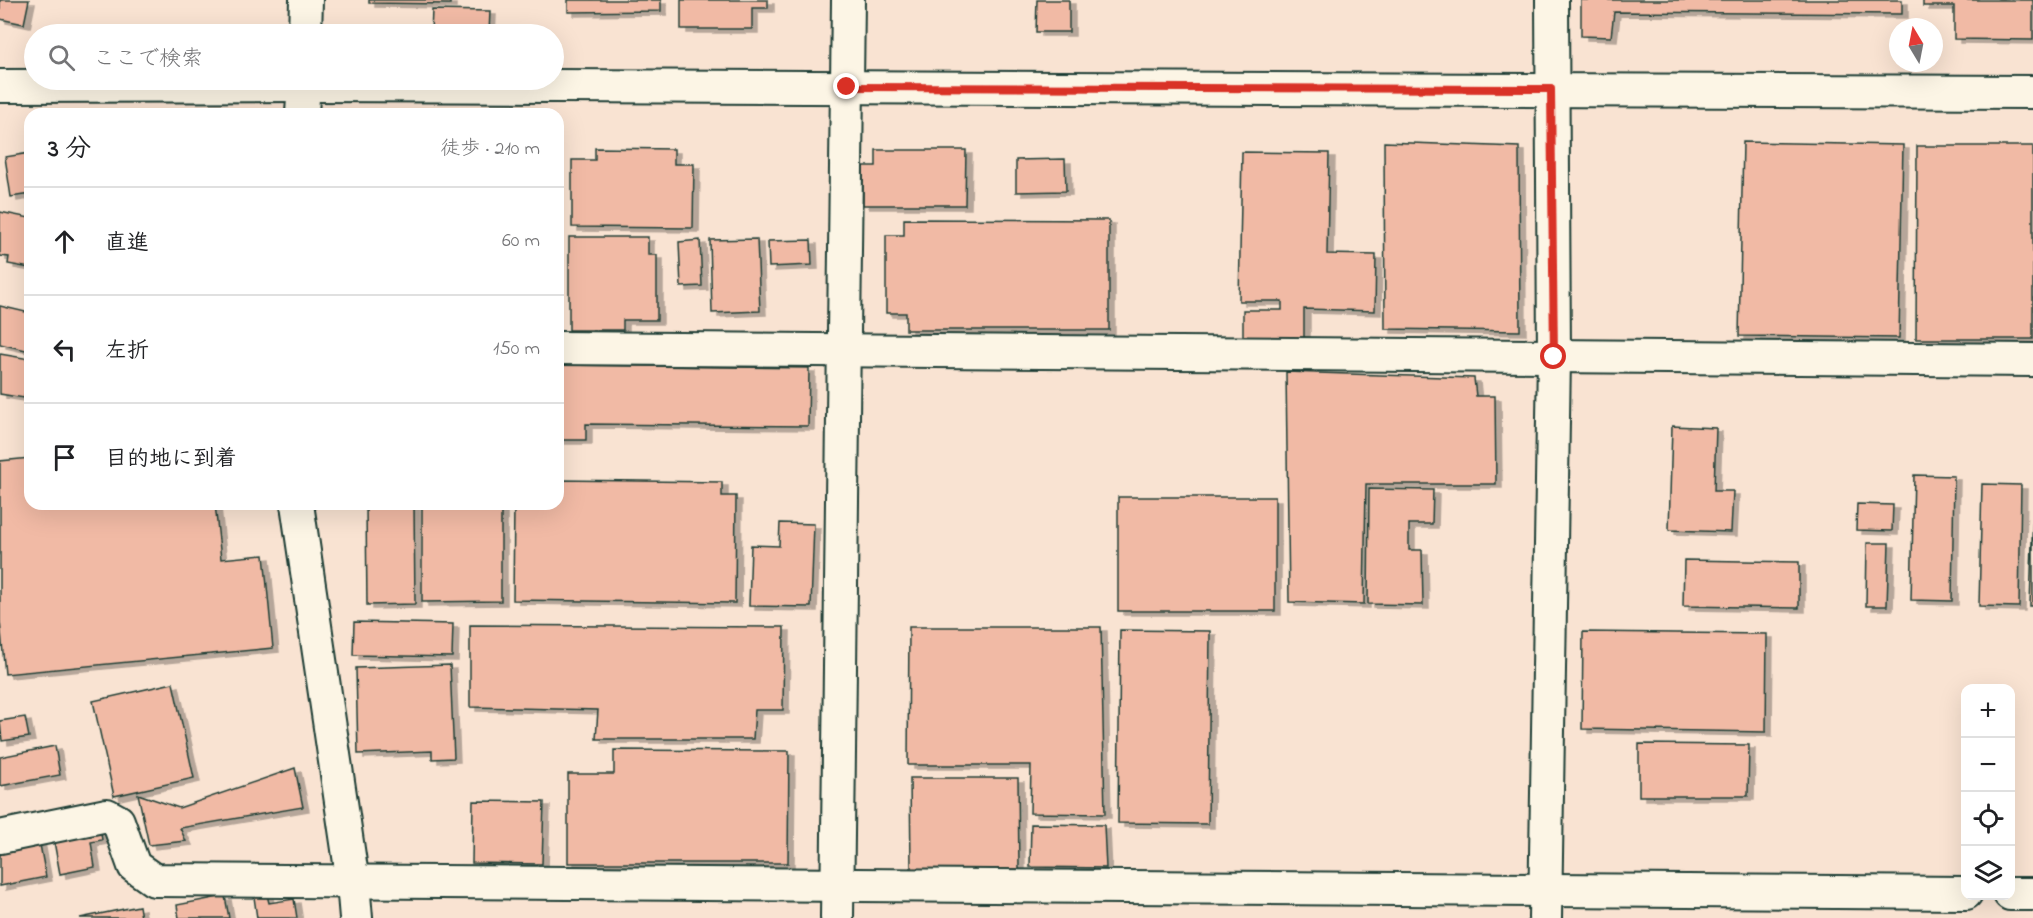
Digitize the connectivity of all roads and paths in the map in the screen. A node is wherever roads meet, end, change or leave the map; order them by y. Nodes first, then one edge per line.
1 (306, 0) edge
2 (848, 0) edge
3 (1552, 0) edge
4 (305, 24) edge
5 (0, 86) edge
6 (24, 87) edge
7 (847, 87) junction
8 (1551, 89) junction
9 (173, 90) edge
10 (2033, 92) edge
11 (303, 93) edge
12 (564, 348) edge
13 (844, 350) junction
14 (1554, 357) junction
15 (2033, 360) edge
16 (298, 510) edge
17 (0, 837) edge
18 (353, 883) junction
19 (837, 885) junction
20 (1961, 893) edge
21 (2015, 894) edge
22 (2033, 894) edge
23 (1546, 904) edge
24 (356, 918) edge
25 (837, 918) edge

1 - 4 street
2 - 7 street
3 - 8 street
5 - 6 street
7 - 8 street
7 - 11 street
7 - 13 street
8 - 10 street
8 - 14 street
9 - 11 street
12 - 13 street
13 - 14 street
13 - 19 street
14 - 15 street
14 - 23 street
16 - 18 street
17 - 18 street
18 - 19 street
18 - 24 street
19 - 23 street
19 - 25 street
20 - 23 street
21 - 22 street

